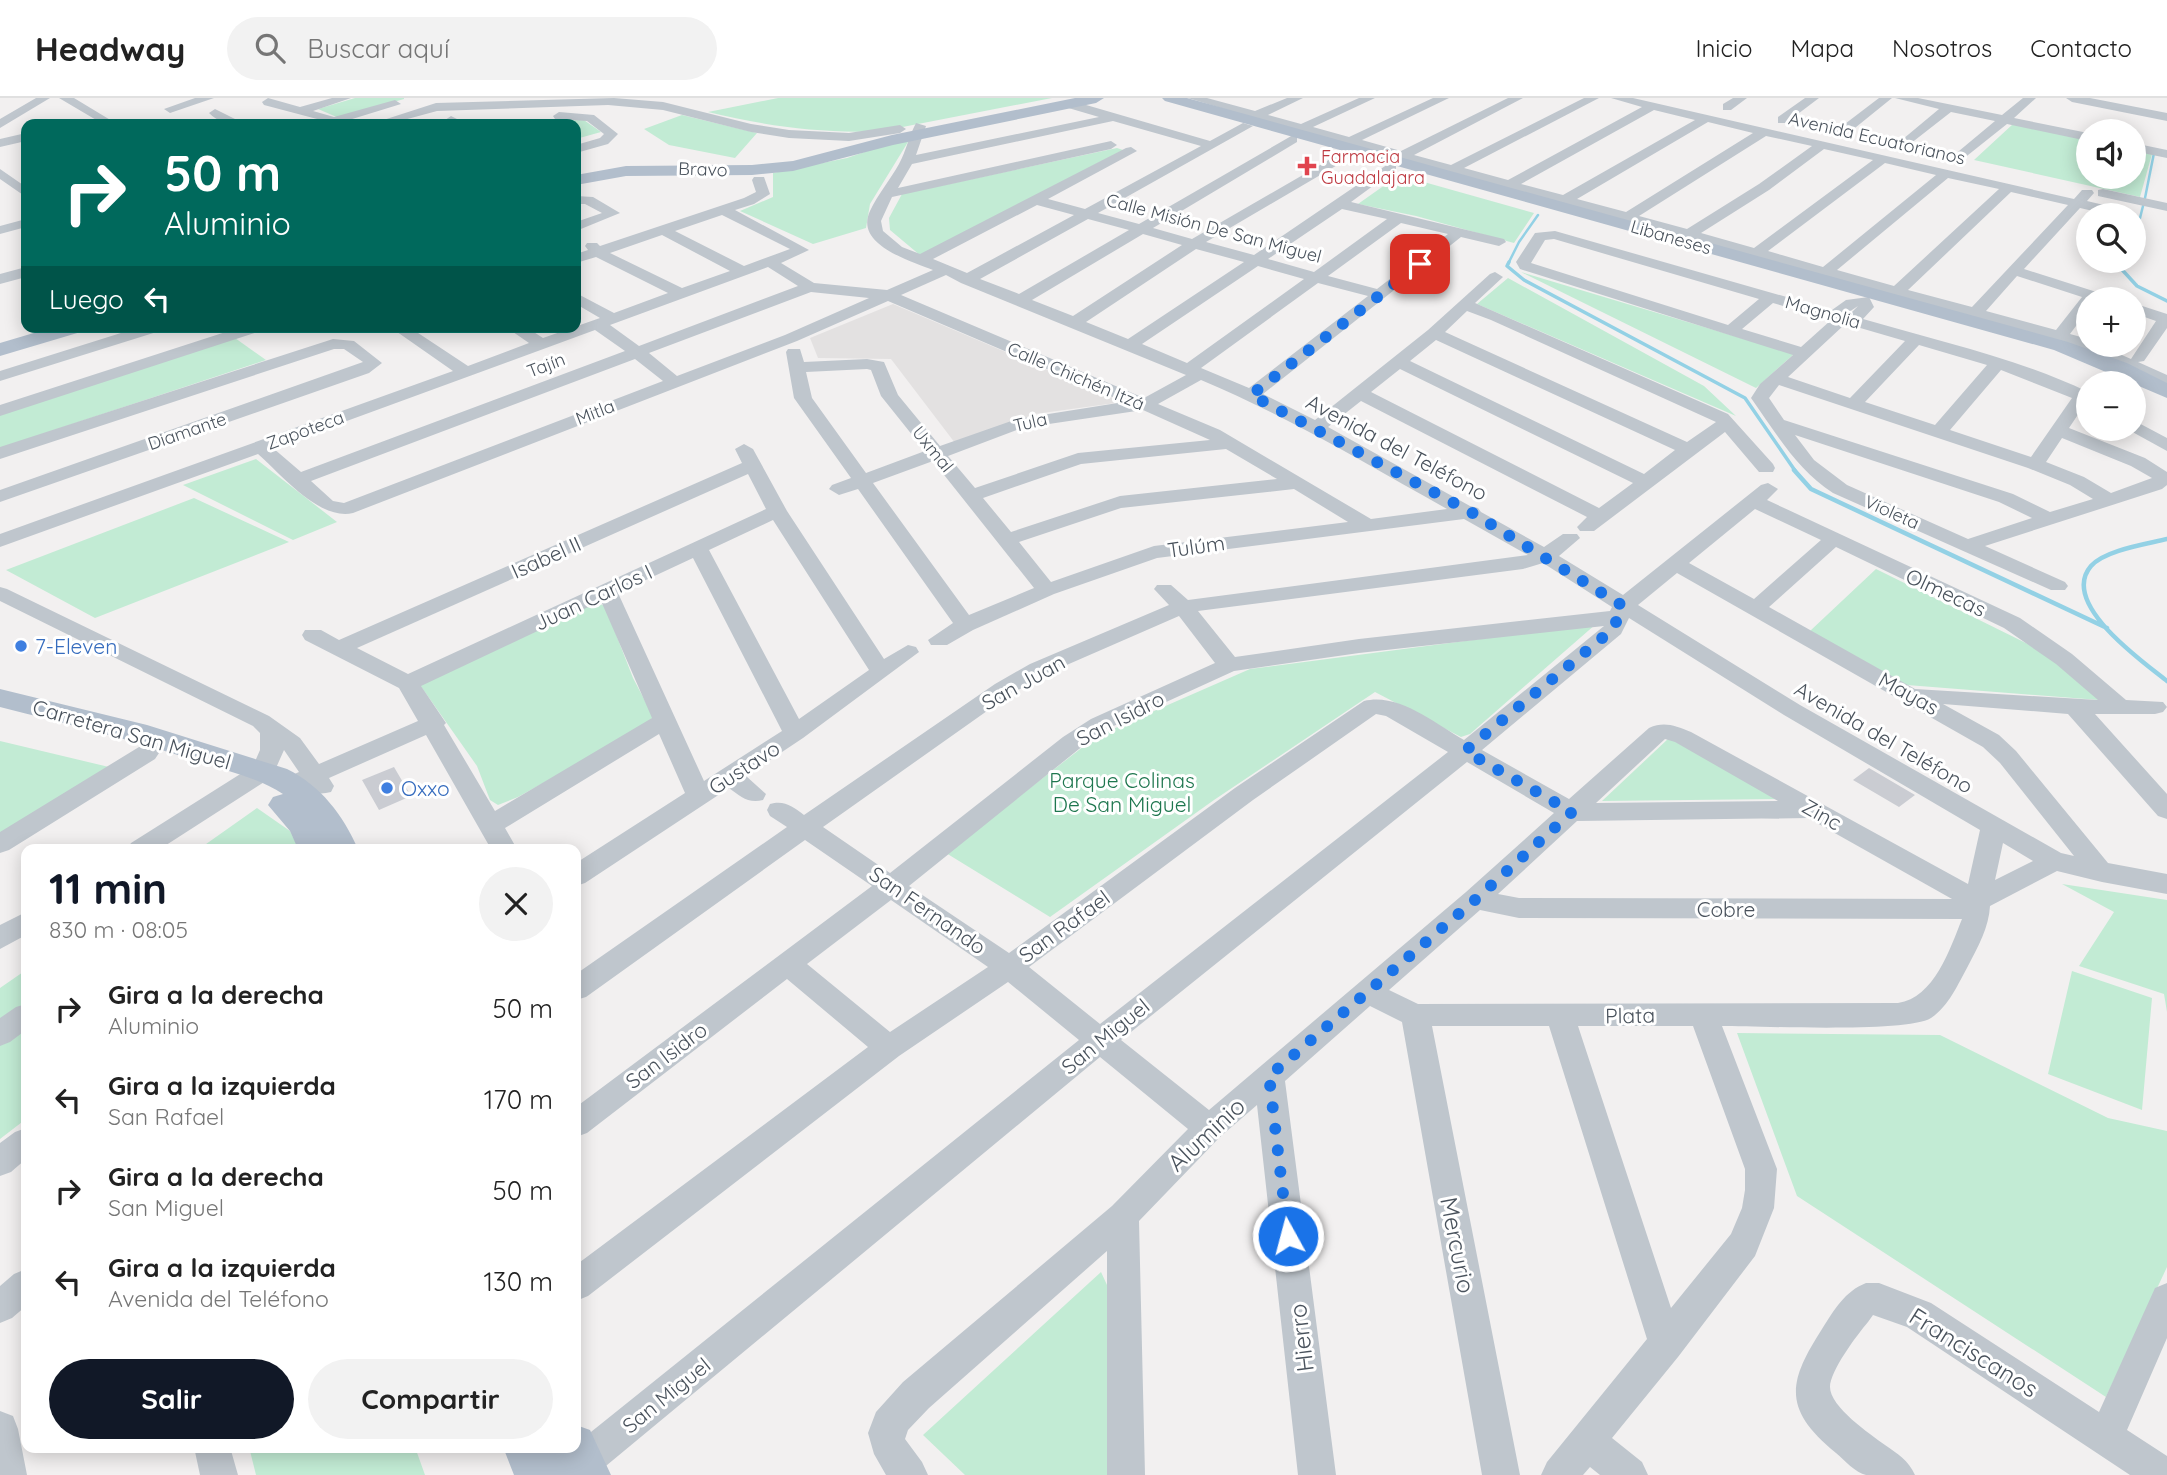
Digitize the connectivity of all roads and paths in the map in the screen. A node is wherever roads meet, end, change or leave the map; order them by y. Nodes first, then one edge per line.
1 (44, 98) edge
2 (65, 98) edge
3 (208, 98) edge
4 (278, 98) edge
5 (345, 98) edge
6 (1096, 98) edge
7 (1148, 98) edge
8 (1170, 98) edge
9 (1195, 98) edge
10 (1297, 98) edge
11 (1369, 98) edge
12 (1443, 98) edge
13 (1517, 98) edge
14 (1593, 98) edge
15 (1617, 98) edge
16 (1741, 98) edge
17 (1813, 98) edge
18 (1886, 98) edge
19 (1901, 98) edge
20 (2030, 98) edge
21 (2072, 98) edge
22 (407, 101) edge
23 (1062, 101) edge
24 (1934, 101) edge
25 (2116, 102) edge
26 (169, 103) edge
27 (1218, 104) edge
28 (536, 106) edge
29 (1653, 106) junction
30 (1948, 108) junction
31 (430, 109) junction
32 (304, 110) junction
33 (1749, 112) dead end
34 (215, 113) dead end
35 (1114, 117) junction
36 (2167, 117) edge
37 (1707, 118) junction
38 (101, 119) edge
39 (229, 119) edge
40 (329, 119) edge
41 (341, 119) edge
42 (395, 119) edge
43 (471, 119) edge
44 (2100, 119) edge
45 (1251, 120) junction
46 (2005, 120) junction
47 (0, 124) edge
48 (1806, 125) dead end
49 (1066, 129) junction
50 (913, 130) junction
51 (1765, 131) junction
52 (1297, 133) junction
53 (2076, 135) edge
54 (816, 136) junction
55 (21, 137) edge
56 (878, 141) junction
57 (0, 143) edge
58 (1823, 144) junction
59 (1111, 145) junction
60 (1210, 145) junction
61 (1348, 147) junction
62 (581, 148) edge
63 (2146, 150) edge
64 (1850, 151) junction
65 (1924, 152) dead end
66 (1142, 154) junction
67 (2167, 154) edge
68 (1883, 159) junction
69 (1958, 160) dead end
70 (906, 161) junction
71 (1397, 161) junction
72 (1176, 164) junction
73 (1454, 168) junction
74 (0, 173) edge
75 (1946, 173) junction
76 (581, 179) edge
77 (6, 184) edge
78 (1511, 184) junction
79 (761, 188) dead end
80 (2008, 188) junction
81 (887, 194) junction
82 (581, 200) edge
83 (1035, 200) junction
84 (1565, 200) junction
85 (2078, 203) edge
86 (1340, 204) junction
87 (2076, 204) edge
88 (2076, 206) edge
89 (2167, 207) edge
90 (724, 210) junction
91 (1087, 214) junction
92 (1628, 217) junction
93 (1398, 218) junction
94 (21, 224) edge
95 (1139, 228) junction
96 (0, 230) edge
97 (663, 230) junction
98 (1458, 233) junction
99 (1690, 234) junction
100 (584, 237) edge
101 (1499, 242) dead end
102 (1195, 243) junction
103 (1756, 253) junction
104 (1634, 258) junction
105 (1258, 260) junction
106 (918, 261) junction
107 (771, 263) junction
108 (943, 271) junction
109 (2016, 271) junction
110 (744, 272) junction
111 (21, 273) edge
112 (1819, 274) junction
113 (1318, 276) junction
114 (1495, 277) dead end
115 (1700, 277) junction
116 (0, 279) edge
117 (966, 280) junction
118 (810, 287) junction
119 (1591, 288) junction
120 (2076, 290) edge
121 (1898, 291) junction
122 (680, 293) junction
123 (888, 295) junction
124 (1381, 295) junction
125 (1770, 297) junction
126 (1864, 300) junction
127 (1019, 301) junction
128 (581, 302) edge
129 (1465, 305) junction
130 (1660, 309) junction
131 (1943, 312) junction
132 (1975, 313) junction
133 (2146, 313) edge
134 (1842, 319) junction
135 (2166, 319) edge
136 (603, 321) junction
137 (1073, 323) junction
138 (581, 329) edge
139 (1731, 330) junction
140 (58, 333) edge
141 (138, 333) edge
142 (240, 333) edge
143 (407, 333) edge
144 (524, 333) edge
145 (571, 333) edge
146 (1434, 333) junction
147 (791, 338) junction
148 (1916, 339) junction
149 (2076, 340) edge
150 (541, 344) junction
151 (1130, 345) junction
152 (0, 351) edge
153 (639, 352) junction
154 (1804, 353) junction
155 (2113, 357) edge
156 (2135, 357) edge
157 (2138, 358) junction
158 (1399, 362) junction
159 (1998, 363) junction
160 (2167, 365) edge
161 (798, 367) junction
162 (2094, 371) edge
163 (466, 372) junction
164 (1195, 372) junction
165 (0, 376) edge
166 (1776, 379) junction
167 (673, 382) junction
168 (2167, 382) edge
169 (2167, 391) edge
170 (1361, 394) junction
171 (2076, 394) edge
172 (1251, 395) junction
173 (2146, 395) edge
174 (1143, 405) junction
175 (1853, 405) junction
176 (2167, 406) edge
177 (2076, 409) edge
178 (0, 411) edge
179 (1728, 422) junction
180 (1780, 424) junction
181 (1316, 428) junction
182 (2059, 430) junction
183 (1938, 433) junction
184 (2146, 433) edge
185 (1230, 442) junction
186 (260, 446) junction
187 (2167, 446) edge
188 (1688, 449) junction
189 (2167, 452) edge
190 (0, 453) edge
191 (937, 454) junction
192 (2138, 462) junction
193 (2035, 464) junction
194 (1766, 468) dead end
195 (297, 480) junction
196 (861, 481) junction
197 (1644, 481) junction
198 (1297, 483) junction
199 (839, 489) dead end
200 (1761, 495) joint
201 (0, 496) edge
202 (970, 496) junction
203 (2109, 500) junction
204 (777, 511) junction
205 (1471, 512) junction
206 (1599, 516) junction
207 (2047, 519) junction
208 (1368, 525) junction
209 (1834, 539) junction
210 (1007, 540) junction
211 (0, 541) edge
212 (1968, 545) junction
213 (698, 548) junction
214 (1545, 556) junction
215 (1674, 563) junction
216 (2058, 586) dead end
217 (1164, 589) dead end
218 (1047, 590) junction
219 (607, 591) junction
220 (0, 593) edge
221 (1183, 607) junction
222 (1757, 607) junction
223 (1620, 612) junction
224 (965, 625) junction
225 (313, 635) dead end
226 (939, 640) dead end
227 (339, 648) junction
228 (908, 652) dead end
229 (1229, 665) junction
230 (880, 670) junction
231 (408, 683) junction
232 (1912, 694) junction
233 (0, 698) edge
234 (2075, 707) junction
235 (2155, 707) dead end
236 (2122, 708) junction
237 (0, 717) edge
238 (665, 720) junction
239 (272, 730) junction
240 (1664, 730) joint
241 (437, 731) junction
242 (795, 733) junction
243 (1465, 751) junction
244 (147, 753) junction
245 (730, 776) junction
246 (253, 777) junction
247 (308, 786) junction
248 (754, 794) dead end
249 (698, 796) junction
250 (1813, 809) junction
251 (779, 810) dead end
252 (2167, 810) edge
253 (1572, 812) junction
254 (492, 824) junction
255 (1994, 826) junction
256 (808, 828) junction
257 (0, 844) edge
258 (148, 844) edge
259 (314, 844) edge
260 (340, 844) edge
261 (502, 844) edge
262 (2054, 861) junction
263 (581, 873) edge
264 (2102, 873) junction
265 (2167, 884) edge
266 (892, 885) junction
267 (1475, 900) junction
268 (1977, 905) junction
269 (21, 925) edge
270 (0, 939) edge
271 (787, 963) junction
272 (1009, 967) junction
273 (581, 986) edge
274 (1367, 992) junction
275 (1703, 1014) junction
276 (1415, 1015) junction
277 (1561, 1017) junction
278 (21, 1019) edge
279 (0, 1034) edge
280 (1101, 1039) junction
281 (889, 1048) junction
282 (1269, 1076) junction
283 (581, 1120) edge
284 (21, 1125) edge
285 (1209, 1128) junction
286 (0, 1141) edge
287 (21, 1145) edge
288 (0, 1162) edge
289 (1123, 1216) junction
290 (581, 1281) edge
291 (21, 1289) edge
292 (2167, 1299) edge
293 (0, 1307) edge
294 (1666, 1345) junction
295 (0, 1429) edge
296 (2106, 1437) junction
297 (1588, 1442) junction
298 (214, 1453) edge
299 (541, 1453) edge
300 (570, 1465) edge
301 (8, 1475) edge
302 (219, 1475) edge
303 (909, 1475) edge
304 (1126, 1475) edge
305 (1317, 1475) edge
306 (1502, 1475) edge
307 (1560, 1475) edge
308 (1629, 1475) edge
309 (1896, 1475) edge
310 (2163, 1475) edge

1 - 47 street
2 - 38 street
3 - 26 street
4 - 32 street
5 - 32 street
6 - 23 main road, Bravo
7 - 45 main road, Libaneses
8 - 27 main road, Libaneses
9 - 27 street, Libaneses
10 - 45 street
11 - 52 street
12 - 61 street
13 - 71 street
14 - 73 street
15 - 29 street, Avenida Ecuatorianos
16 - 33 street
17 - 48 street
18 - 64 street
19 - 24 street
20 - 46 street
21 - 25 street
22 - 31 street
22 - 41 street
23 - 35 street
23 - 50 main road, Bravo
24 - 30 street
25 - 36 street
25 - 44 street
27 - 45 street, Libaneses
27 - 112 main road, Libaneses
28 - 31 street
28 - 43 street
28 - 54 street
28 - 62 street
29 - 37 street, Avenida Ecuatorianos
29 - 78 street
30 - 46 street
30 - 65 street
31 - 42 street
32 - 40 street
34 - 39 street
35 - 49 street
35 - 60 street
37 - 51 street, Avenida Ecuatorianos
37 - 84 street
45 - 52 main road, Libaneses
45 - 60 street
46 - 53 street
46 - 69 street
49 - 59 street
49 - 70 street
50 - 54 street
50 - 56 main road, Bravo
50 - 70 street, Avenida del Teléfono
51 - 58 street, Avenida Ecuatorianos
51 - 92 street
52 - 61 main road, Libaneses
52 - 95 street
54 - 56 street
55 - 57 street
56 - 76 main road, Bravo
58 - 64 street, Avenida Ecuatorianos
58 - 99 street
59 - 66 street
59 - 81 street
60 - 72 street
61 - 71 main road, Libaneses
61 - 102 street
63 - 67 street
64 - 68 street, Avenida Ecuatorianos
66 - 72 street
66 - 83 street
68 - 75 street, Avenida Ecuatorianos
68 - 103 street
70 - 81 street, Avenida del Teléfono
71 - 73 street, Libaneses
71 - 86 street
71 - 126 main road, Libaneses
72 - 91 street
73 - 78 street, Libaneses
74 - 77 street
75 - 80 street, Avenida Ecuatorianos
75 - 112 street
78 - 84 street, Libaneses
79 - 90 street
80 - 87 street, Avenida Ecuatorianos
80 - 121 street
81 - 106 street, Avenida del Teléfono
82 - 100 street
83 - 91 street, Calle Misión De San Miguel
83 - 106 street
84 - 92 street, Libaneses
85 - 89 street
86 - 93 street
86 - 105 street
88 - 109 street
90 - 97 street
90 - 107 street, Zapoteca
91 - 95 street, Calle Misión De San Miguel
91 - 117 street
92 - 99 street, Libaneses
93 - 98 street
93 - 113 street, Tula
94 - 96 street
95 - 102 street, Calle Misión De San Miguel
95 - 127 street
97 - 100 street
97 - 110 street
98 - 101 street
98 - 124 street
99 - 103 street, Libaneses
100 - 122 street
102 - 105 street, Calle Misión De San Miguel
102 - 137 street
103 - 112 street, Libaneses
104 - 115 street, Magnolia
104 - 119 street
104 - 119 street, Magnolia
105 - 113 street, Calle Misión De San Miguel
105 - 151 street
106 - 108 street, Avenida del Teléfono
107 - 110 street, Zapoteca
107 - 118 street, Calle Chichén Itzá
108 - 117 street, Avenida del Teléfono
108 - 123 street, Mitla
109 - 120 street
109 - 132 street
110 - 122 street, Zapoteca
111 - 116 street
112 - 121 street, Libaneses
112 - 126 main road
112 - 131 main road, Libaneses
113 - 124 street, Calle Misión De San Miguel
113 - 164 street, Tula
114 - 129 street
115 - 125 street, Magnolia
115 - 130 street
117 - 127 street, Avenida del Teléfono
118 - 123 street, Calle Chichén Itzá
118 - 153 street, Tajín
119 - 130 street
121 - 132 street, Libaneses
122 - 136 street, Zapoteca
123 - 147 street, Mitla
123 - 174 street, Calle Chichén Itzá
124 - 172 street
125 - 134 street, Magnolia
125 - 139 street
126 - 131 main road
126 - 134 street
126 - 162 main road, Libaneses
127 - 137 street, Avenida del Teléfono
128 - 136 street
129 - 146 street
129 - 179 street
130 - 139 street
131 - 169 main road, Libaneses
132 - 149 street, Libaneses
133 - 135 street
134 - 148 street, Magnolia
134 - 154 street
135 - 157 street
136 - 138 street, Zapoteca
136 - 153 street
137 - 151 street, Avenida del Teléfono
139 - 154 street
140 - 152 main road
141 - 165 street
142 - 178 street
143 - 163 street
144 - 150 street
145 - 150 street, Zapoteca
146 - 158 street
146 - 188 street
147 - 161 street
147 - 167 street, Mitla
148 - 159 street, Magnolia
148 - 175 street
150 - 163 street, Zapoteca
151 - 164 street, Avenida del Teléfono
153 - 167 street
153 - 195 street, Tajín
154 - 166 street
155 - 168 street
156 - 157 street, Libaneses
157 - 160 street, Libaneses
158 - 170 street
158 - 197 street
159 - 171 street, Magnolia
159 - 183 street
161 - 191 street, Uxmal
161 - 196 street
163 - 186 street, Zapoteca
164 - 172 street, Avenida del Teléfono
164 - 174 street, Tula
166 - 175 street
166 - 180 street, Violeta
167 - 195 street, Mitla
170 - 181 street
170 - 206 street
172 - 181 street, Avenida del Teléfono
173 - 176 main road
174 - 185 street, Calle Chichén Itzá
174 - 191 street, Tula
175 - 183 street
177 - 182 street
179 - 188 street
179 - 194 street
180 - 207 street
180 - 212 street, Violeta
181 - 205 street, Avenida del Teléfono
182 - 192 street
182 - 193 street
183 - 193 street
184 - 187 street
185 - 198 street, Calle Chichén Itzá
185 - 202 street
186 - 195 street, Mitla
186 - 211 street, Zapoteca
188 - 197 street
189 - 192 street
190 - 201 street, Diamante
191 - 196 street, Tula
191 - 202 street, Uxmal
192 - 203 street
193 - 203 street
196 - 199 street, Tula
196 - 224 street
197 - 206 street
198 - 208 street, Calle Chichén Itzá
198 - 210 street
200 - 209 street, Olmecas
200 - 215 street, San Miguel
202 - 210 street, Uxmal
203 - 207 street
204 - 213 street, Juan Carlos I
204 - 227 street, Isabel II
204 - 230 street
205 - 208 street, Tulúm
205 - 214 street, Avenida del Teléfono
206 - 214 street
207 - 212 street
208 - 218 street, Tulúm
209 - 222 street
209 - 236 street, Olmecas
210 - 218 street, Uxmal
212 - 216 street, Violeta
213 - 219 street, Juan Carlos I
213 - 242 street
214 - 221 street, San Juan
214 - 223 street, Avenida del Teléfono
215 - 222 street, Mayas
215 - 223 street, San Miguel
217 - 221 street
218 - 224 street, Tulúm
219 - 231 street, Juan Carlos I
219 - 238 street
220 - 239 street
221 - 229 street
221 - 256 street, San Juan
222 - 232 street, Mayas
223 - 229 street, San Isidro
223 - 243 street, San Miguel
223 - 255 street, Avenida del Teléfono
224 - 226 street, Tulúm
225 - 227 street
227 - 231 street
228 - 230 street, Gustavo
229 - 266 street, San Isidro
230 - 242 street, Gustavo
231 - 241 street
232 - 234 street
232 - 264 street, Mayas
233 - 246 main road, Carretera San Miguel
234 - 236 street
234 - 252 street
235 - 236 street
237 - 244 main road, Carretera San Miguel
238 - 249 street
238 - 254 street
239 - 246 street
239 - 247 street
240 - 250 street, Zinc
240 - 253 street, Aluminio
241 - 247 street
241 - 254 street
242 - 245 street, Gustavo
243 - 253 street, San Rafael
243 - 272 street, San Rafael
243 - 280 street, San Miguel
244 - 246 main road, Carretera San Miguel
244 - 257 street
245 - 248 street
245 - 249 street, Gustavo
246 - 247 main road
246 - 258 street
246 - 259 main road
247 - 260 main road
249 - 263 street, Gustavo
250 - 253 street
250 - 268 street, Zinc
251 - 256 street, San Fernando
253 - 267 street, Aluminio
254 - 261 street
255 - 262 street, Avenida del Teléfono
255 - 268 street
256 - 266 street, San Fernando
256 - 273 street, San Juan
262 - 264 street, Avenida del Teléfono
262 - 268 street, Cobre
264 - 265 street, Avenida del Teléfono
266 - 271 street, San Isidro
266 - 272 street, San Fernando
267 - 268 street, Cobre
267 - 274 street, Aluminio
268 - 275 street, Plata
269 - 270 street
271 - 281 street
271 - 283 street, San Isidro
272 - 280 street, San Fernando
272 - 281 street, San Rafael
274 - 276 street, Plata
274 - 282 street, Aluminio
275 - 277 street, Plata
275 - 294 street
276 - 277 street, Plata
276 - 306 street, Mercurio
277 - 294 street
278 - 279 street
280 - 285 street, San Fernando
280 - 300 street, San Miguel
281 - 290 street, San Rafael
282 - 285 street, Aluminio
282 - 305 street, Hierro
284 - 286 street
285 - 289 street, Aluminio
287 - 288 street
289 - 303 street, Aluminio
289 - 304 street
291 - 293 street
292 - 296 street
294 - 297 street
295 - 301 street
296 - 309 street, Franciscanos
296 - 310 street, Franciscanos
297 - 307 street
297 - 308 street
298 - 302 street
299 - 300 main road

